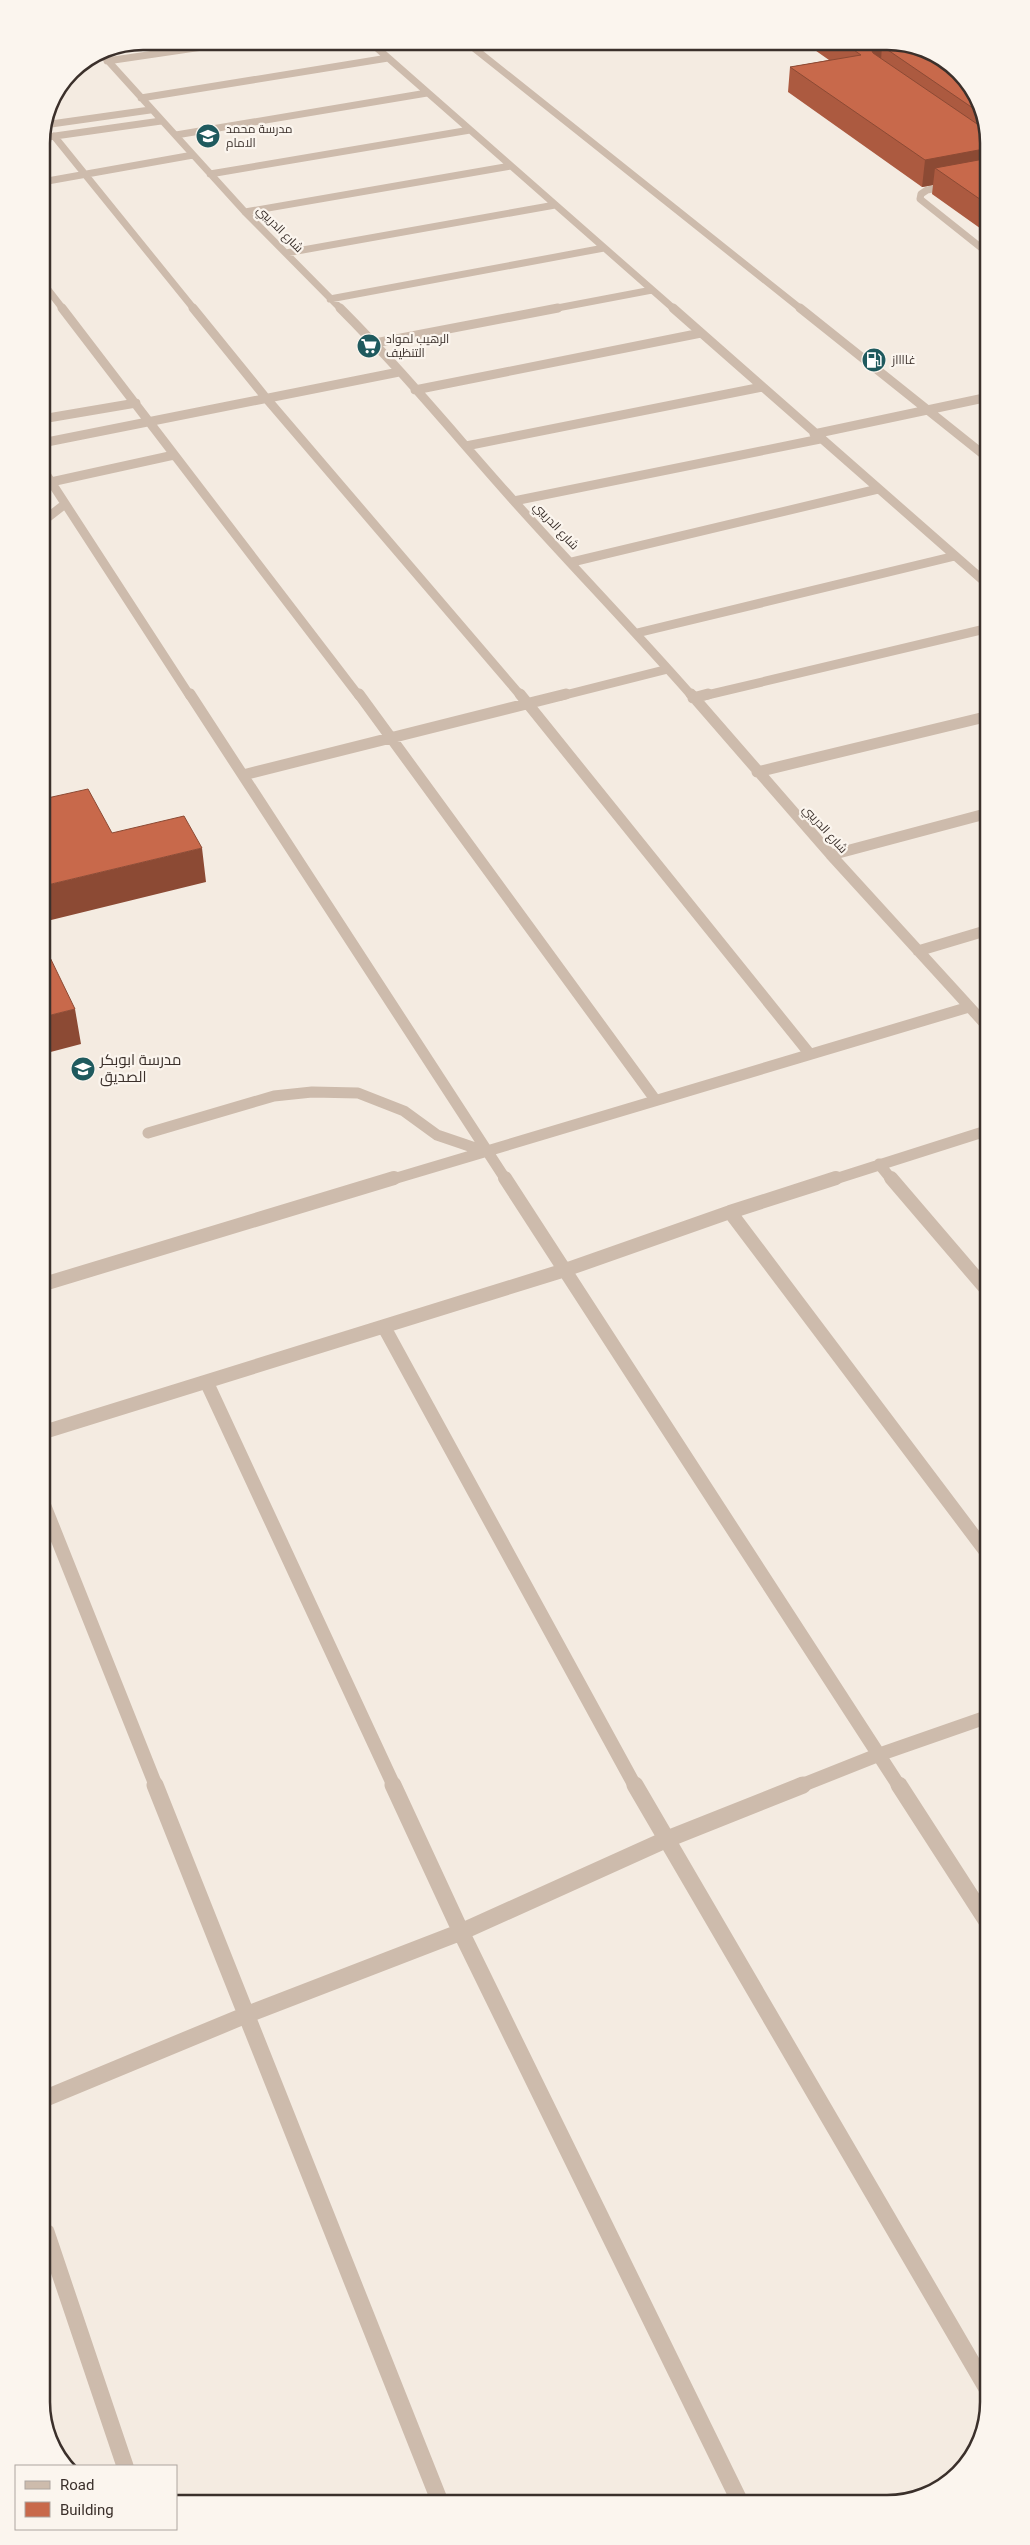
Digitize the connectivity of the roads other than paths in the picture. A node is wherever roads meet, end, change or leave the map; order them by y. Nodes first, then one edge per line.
1 (182, 50) edge
2 (379, 50) edge
3 (476, 50) edge
4 (105, 58) edge
5 (388, 58) junction
6 (107, 61) junction
7 (427, 93) junction
8 (141, 98) junction
9 (150, 110) junction
10 (161, 121) junction
11 (52, 125) edge
12 (470, 130) junction
13 (176, 134) junction
14 (54, 136) junction
15 (50, 137) edge
16 (193, 155) junction
17 (511, 166) junction
18 (84, 174) junction
19 (210, 174) junction
20 (50, 180) edge
21 (980, 181) edge
22 (555, 205) junction
23 (245, 212) junction
24 (980, 247) edge
25 (604, 248) junction
26 (286, 253) junction
27 (652, 290) junction
28 (50, 292) edge
29 (330, 299) junction
30 (701, 333) junction
31 (375, 343) junction
32 (399, 372) junction
33 (762, 387) junction
34 (415, 390) junction
35 (266, 398) junction
36 (980, 399) edge
37 (136, 403) junction
38 (929, 410) junction
39 (50, 418) edge
40 (150, 421) junction
41 (817, 436) junction
42 (50, 441) edge
43 (466, 446) junction
44 (980, 452) edge
45 (174, 455) junction
46 (51, 482) joint
47 (878, 489) junction
48 (514, 500) junction
49 (65, 504) junction
50 (50, 507) edge
51 (50, 516) edge
52 (955, 556) junction
53 (572, 562) junction
54 (980, 578) edge
55 (980, 630) edge
56 (637, 633) junction
57 (668, 669) junction
58 (693, 698) junction
59 (528, 704) junction
60 (980, 718) edge
61 (392, 738) junction
62 (757, 772) junction
63 (242, 776) junction
64 (980, 815) edge
65 (831, 855) junction
66 (980, 932) edge
67 (918, 951) junction
68 (969, 1007) junction
69 (980, 1019) edge
70 (809, 1053) junction
71 (654, 1098) junction
72 (980, 1133) edge
73 (148, 1134) dead end
74 (487, 1152) junction
75 (879, 1164) junction
76 (730, 1212) junction
77 (565, 1270) junction
78 (50, 1282) edge
79 (980, 1282) edge
80 (384, 1327) junction
81 (207, 1383) junction
82 (50, 1430) edge
83 (50, 1520) edge
84 (980, 1544) edge
85 (980, 1719) edge
86 (878, 1755) junction
87 (665, 1840) junction
88 (980, 1911) edge
89 (461, 1932) junction
90 (246, 2015) junction
91 (50, 2096) edge
92 (50, 2244) edge
93 (980, 2377) edge
94 (125, 2465) edge
95 (437, 2495) edge
96 (737, 2495) edge

1 - 6 street
2 - 5 street
3 - 38 street
4 - 6 street, شارع الدريبي
5 - 7 street
5 - 8 street
6 - 8 street, شارع الدريبي
7 - 12 street
7 - 13 street
8 - 9 street, شارع الدريبي
9 - 10 street, شارع الدريبي
9 - 11 street
10 - 13 street, شارع الدريبي
10 - 14 street
12 - 17 street
12 - 19 street
13 - 16 street, شارع الدريبي
14 - 15 street
14 - 18 street
16 - 18 street
16 - 19 street, شارع الدريبي
17 - 22 street
17 - 23 street
18 - 20 street
18 - 35 street
19 - 23 street, شارع الدريبي
21 - 24 street
22 - 25 street
22 - 26 street
23 - 26 street, شارع الدريبي
25 - 27 street
25 - 29 street
26 - 29 street, شارع الدريبي
27 - 30 street
27 - 31 street
28 - 37 street
29 - 31 street, شارع الدريبي
30 - 33 street
30 - 34 street
31 - 32 street, شارع الدريبي
32 - 34 street, شارع الدريبي
32 - 35 street
33 - 41 street
33 - 43 street
34 - 43 street, شارع الدريبي
35 - 40 street
35 - 59 street
36 - 38 street
37 - 39 street
37 - 40 street
38 - 41 street
38 - 44 street
40 - 42 street
40 - 45 street
41 - 47 street
41 - 48 street
43 - 48 street, شارع الدريبي
45 - 46 street
45 - 61 street
46 - 49 street
47 - 52 street
47 - 53 street
48 - 53 street, شارع الدريبي
49 - 50 street
49 - 51 street
49 - 63 street
52 - 54 street
52 - 56 street
53 - 56 street, شارع الدريبي
55 - 58 street
56 - 57 street, شارع الدريبي
57 - 58 street, شارع الدريبي
57 - 59 street
58 - 62 street, شارع الدريبي
59 - 61 street
59 - 70 street
60 - 62 street
61 - 63 street
61 - 71 street
62 - 65 street, شارع الدريبي
63 - 74 street
64 - 65 street
65 - 67 street, شارع الدريبي
66 - 67 street
67 - 68 street, شارع الدريبي
68 - 69 street, شارع الدريبي
68 - 70 street
70 - 71 street
71 - 74 street
72 - 75 street
73 - 74 street
74 - 77 street
74 - 78 street
75 - 76 street
75 - 79 street
76 - 77 street
76 - 84 street
77 - 80 street
77 - 86 street
80 - 81 street
80 - 87 street
81 - 82 street
81 - 89 street
83 - 90 street
85 - 86 street
86 - 87 street
86 - 88 street
87 - 89 street
87 - 93 street
89 - 90 street
89 - 96 street
90 - 91 street
90 - 95 street
92 - 94 street

